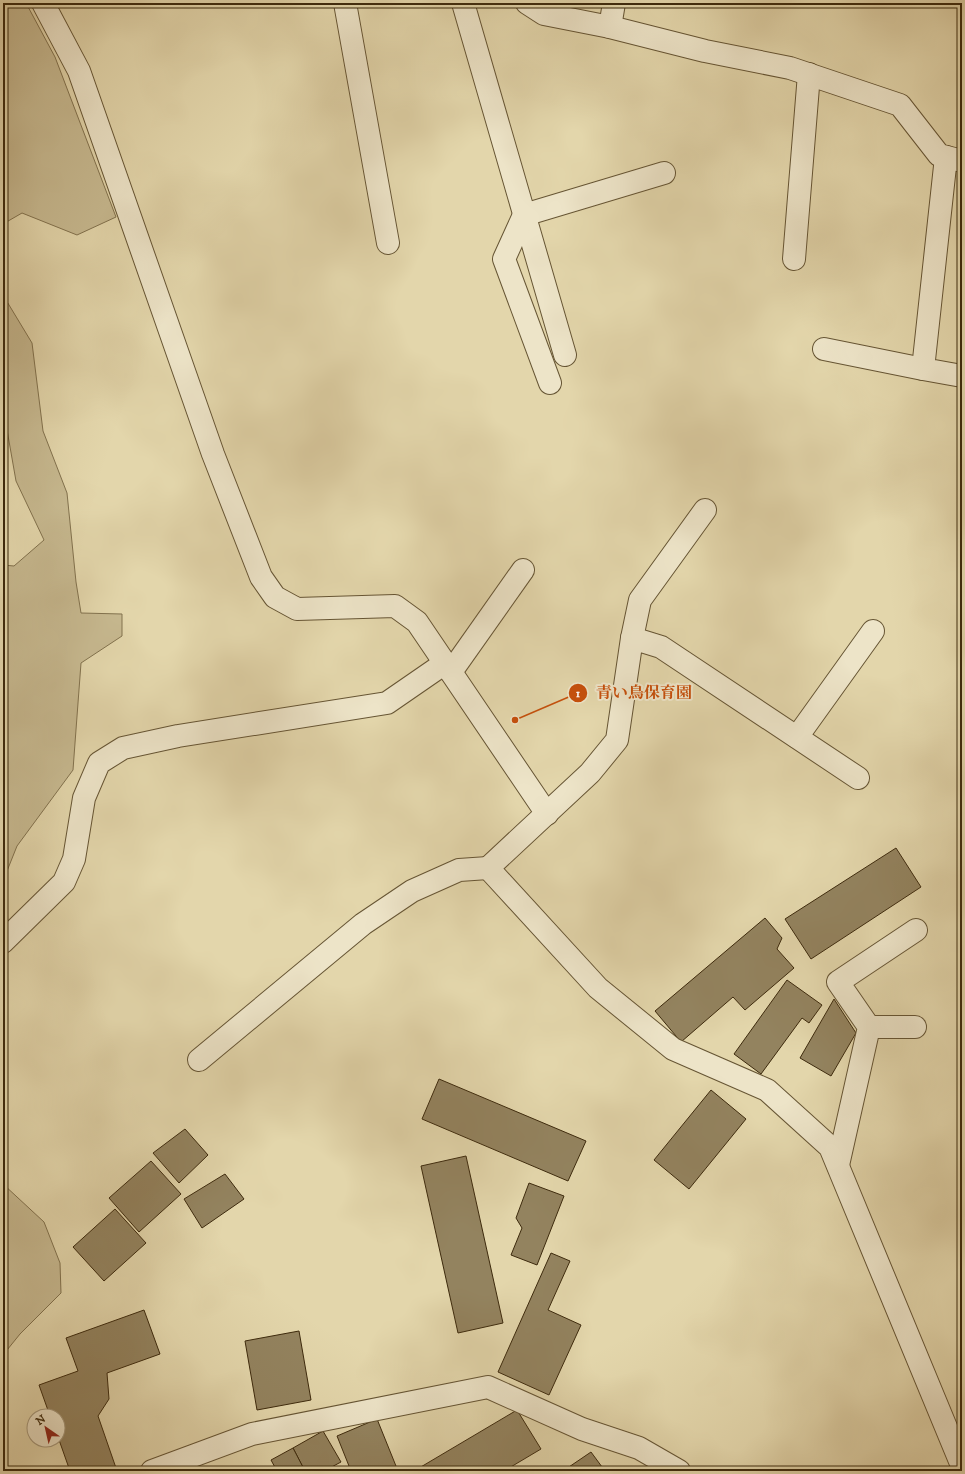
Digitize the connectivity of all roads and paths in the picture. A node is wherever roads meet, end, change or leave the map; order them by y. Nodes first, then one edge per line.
1 (43, 3) edge
2 (345, 3) edge
3 (463, 3) edge
4 (528, 3) edge
5 (614, 3) edge
6 (610, 28) junction
7 (808, 74) junction
8 (954, 159) edge
9 (664, 173) dead end
10 (524, 215) junction
11 (388, 243) dead end
12 (794, 259) dead end
13 (824, 349) dead end
14 (566, 355) dead end
15 (923, 369) junction
16 (962, 376) edge
17 (550, 384) dead end
18 (704, 510) dead end
19 (524, 570) dead end
20 (873, 631) dead end
21 (632, 638) junction
22 (448, 667) junction
23 (797, 737) junction
24 (858, 778) dead end
25 (546, 814) junction
26 (488, 868) junction
27 (916, 930) dead end
28 (3, 942) edge
29 (869, 1027) junction
30 (915, 1027) dead end
31 (199, 1060) dead end
32 (838, 1165) junction
33 (957, 1464) edge
34 (152, 1471) edge
35 (679, 1471) edge

1 - 22 street
2 - 11 street
3 - 10 street
4 - 6 street
5 - 6 street
6 - 7 street
7 - 8 street
7 - 12 street
8 - 15 street
9 - 10 street
10 - 14 street
10 - 17 street
13 - 15 street
15 - 16 street
18 - 21 street
19 - 22 street
20 - 23 street
21 - 23 street
21 - 25 street
22 - 25 street
22 - 28 street
23 - 24 street
25 - 26 street
26 - 31 street
26 - 32 street
27 - 29 street
29 - 30 street
29 - 32 street
32 - 33 street
34 - 35 street

